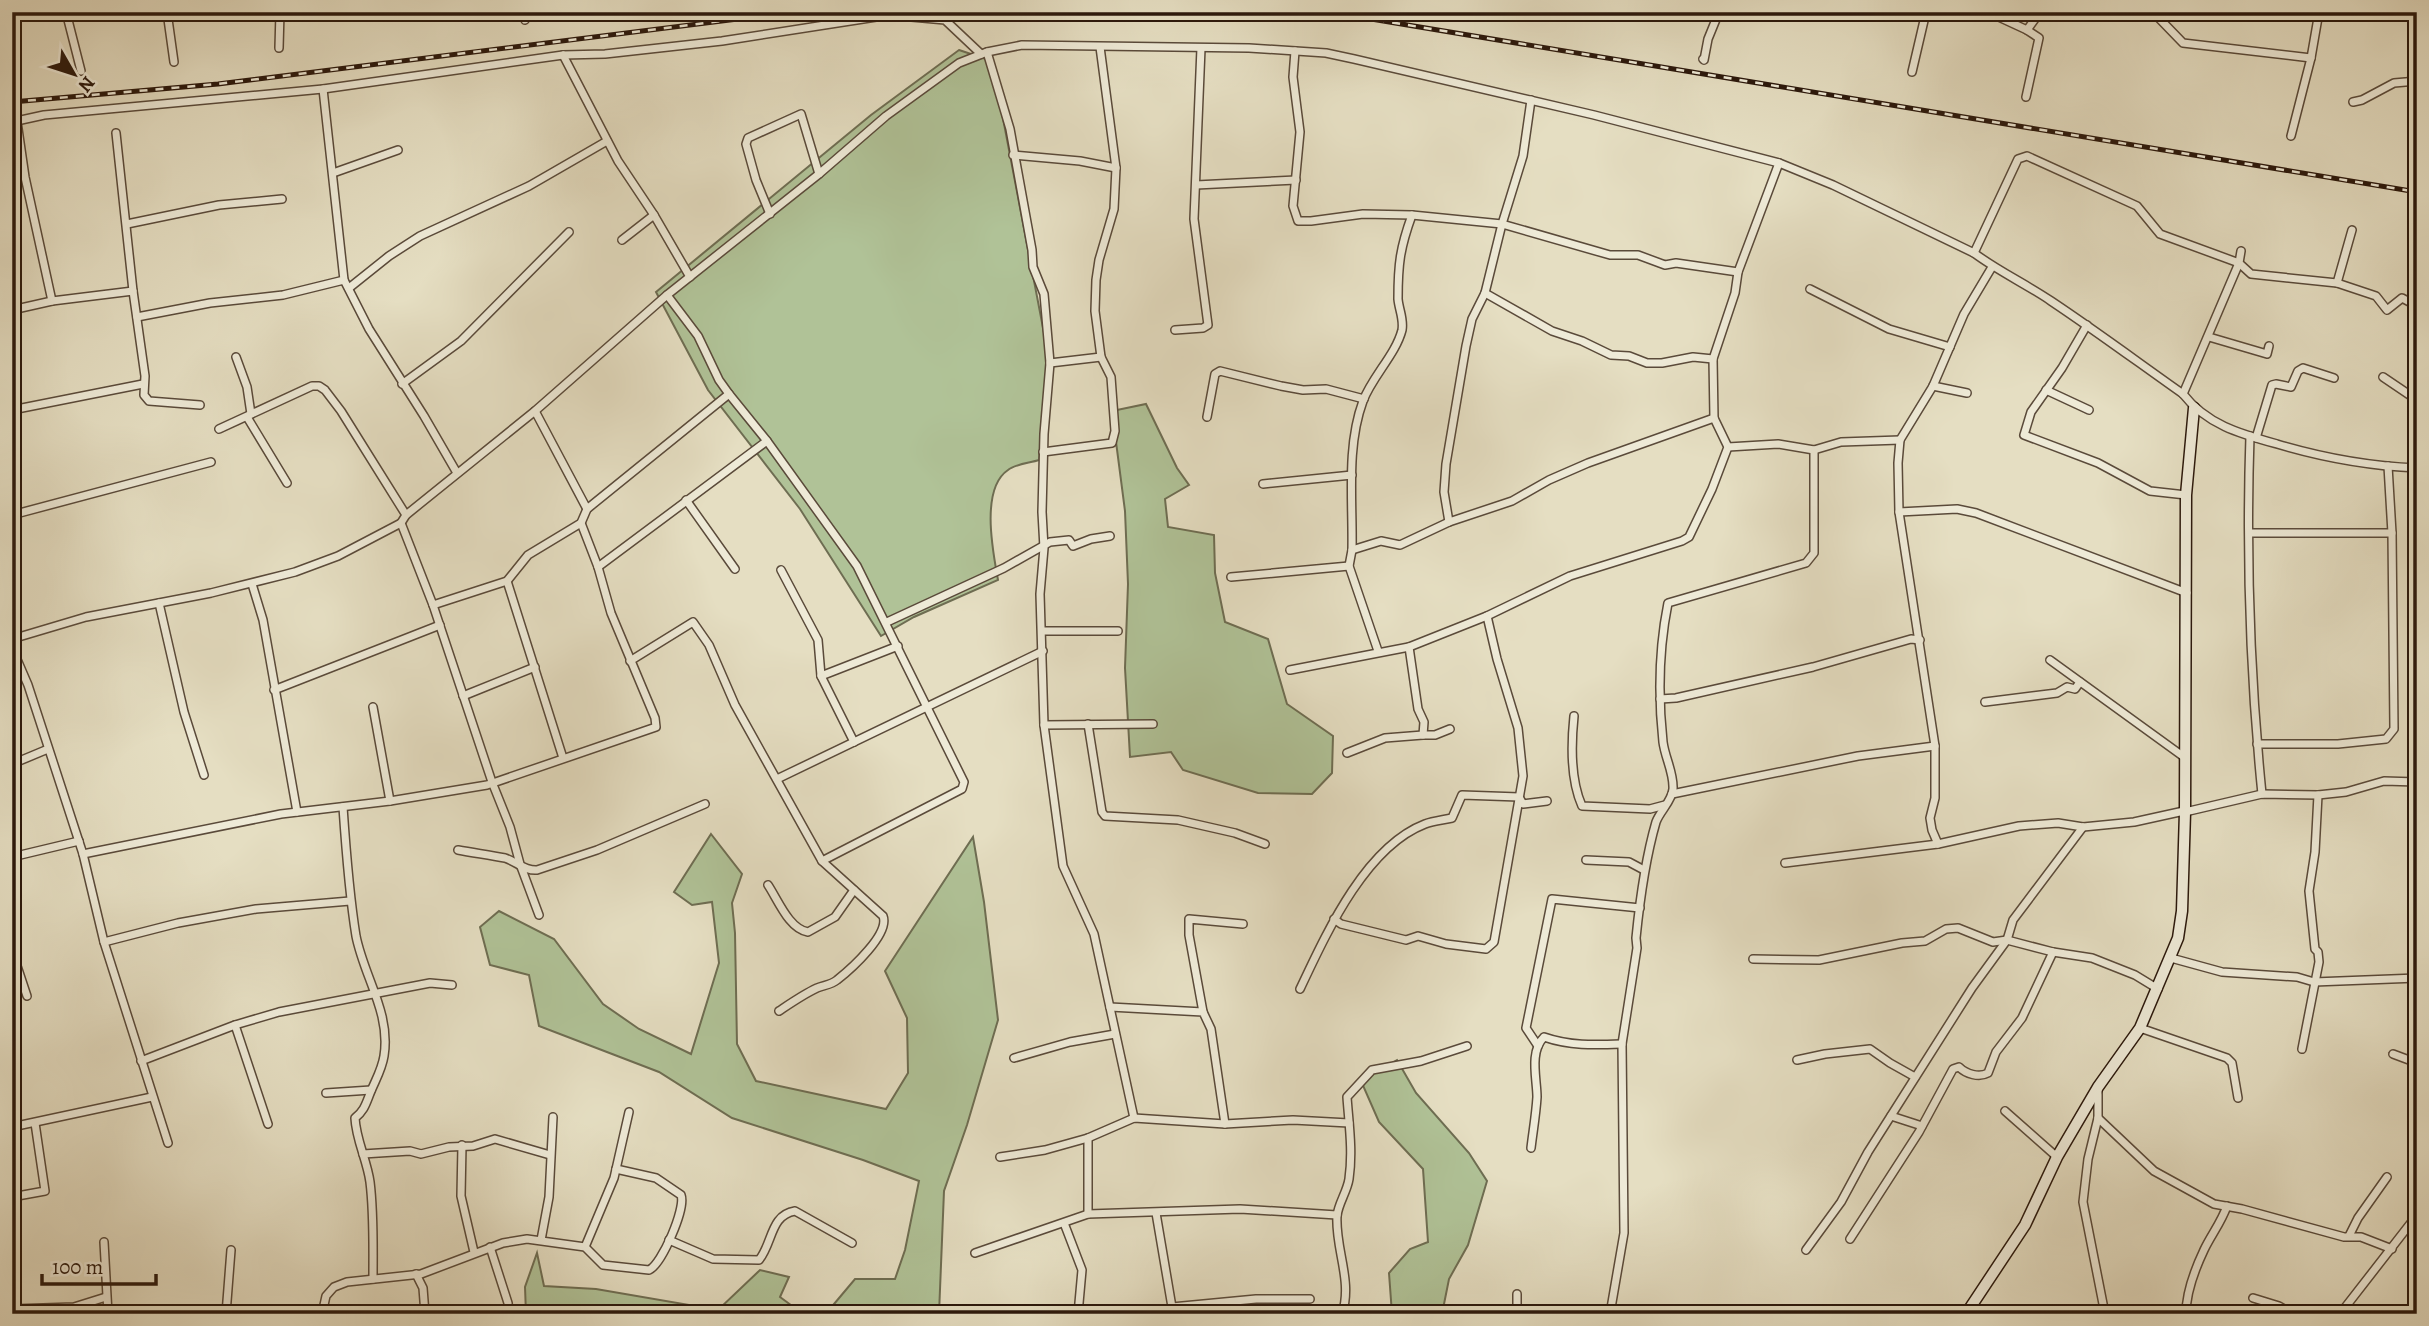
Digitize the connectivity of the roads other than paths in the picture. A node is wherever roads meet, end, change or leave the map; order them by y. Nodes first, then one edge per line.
1 (66, 12) edge
2 (167, 12) edge
3 (280, 12) edge
4 (1719, 12) edge
5 (1926, 12) edge
6 (1988, 12) edge
7 (2071, 12) edge
8 (2154, 12) edge
9 (2319, 12) edge
10 (2040, 13) edge
11 (2027, 30) junction
12 (1100, 47) junction
13 (279, 48) dead end
14 (1201, 48) junction
15 (1295, 51) junction
16 (984, 53) junction
17 (564, 55) junction
18 (2311, 58) junction
19 (1703, 59) dead end
20 (174, 62) dead end
21 (81, 71) dead end
22 (1912, 72) dead end
23 (2417, 81) edge
24 (323, 89) junction
25 (2026, 97) dead end
26 (1531, 100) junction
27 (2353, 102) dead end
28 (15, 122) edge
29 (116, 133) dead end
30 (2291, 136) dead end
31 (607, 141) junction
32 (398, 150) dead end
33 (1013, 155) junction
34 (1779, 163) junction
35 (1116, 168) junction
36 (333, 173) junction
37 (819, 174) junction
38 (1296, 180) junction
39 (1196, 185) junction
40 (282, 200) dead end
41 (769, 214) junction
42 (654, 215) junction
43 (1412, 215) junction
44 (127, 224) junction
45 (1502, 224) junction
46 (2351, 230) dead end
47 (569, 232) dead end
48 (622, 240) dead end
49 (2241, 251) dead end
50 (1974, 253) junction
51 (2239, 263) junction
52 (1992, 267) junction
53 (1738, 272) junction
54 (690, 278) junction
55 (344, 281) junction
56 (2337, 283) junction
57 (349, 289) junction
58 (1810, 289) dead end
59 (133, 291) junction
60 (1485, 293) junction
61 (667, 295) junction
62 (52, 300) junction
63 (2417, 306) edge
64 (12, 310) edge
65 (136, 317) junction
66 (2087, 325) junction
67 (1175, 330) dead end
68 (2209, 337) junction
69 (2269, 346) dead end
70 (1950, 347) junction
71 (236, 357) dead end
72 (1101, 358) junction
73 (1713, 359) junction
74 (1051, 363) junction
75 (2382, 377) dead end
76 (2334, 378) dead end
77 (143, 384) junction
78 (402, 384) junction
79 (1933, 386) junction
80 (2046, 390) junction
81 (1967, 393) dead end
82 (729, 394) junction
83 (2183, 394) junction
84 (1364, 399) junction
85 (2417, 400) edge
86 (200, 405) dead end
87 (2194, 408) junction
88 (12, 410) edge
89 (2089, 410) dead end
90 (535, 411) junction
91 (249, 415) junction
92 (1207, 416) dead end
93 (1714, 418) junction
94 (219, 429) dead end
95 (2253, 437) junction
96 (1900, 440) junction
97 (767, 441) junction
98 (1728, 447) junction
99 (1814, 450) junction
100 (1043, 452) junction
101 (211, 462) dead end
102 (2388, 466) junction
103 (2417, 467) edge
104 (457, 473) junction
105 (1352, 475) junction
106 (287, 483) dead end
107 (1263, 484) dead end
108 (2186, 495) junction
109 (686, 500) junction
110 (587, 509) junction
111 (1899, 512) junction
112 (12, 514) edge
113 (404, 519) junction
114 (1449, 522) junction
115 (581, 523) junction
116 (2250, 533) junction
117 (2392, 533) junction
118 (1110, 536) dead end
119 (1044, 546) junction
120 (1352, 550) junction
121 (1349, 566) junction
122 (598, 567) junction
123 (735, 569) dead end
124 (781, 570) dead end
125 (1231, 577) dead end
126 (507, 581) junction
127 (252, 584) junction
128 (2187, 593) junction
129 (159, 603) junction
130 (433, 605) junction
131 (1487, 617) junction
132 (887, 622) junction
133 (440, 625) junction
134 (1042, 631) junction
135 (1118, 631) dead end
136 (12, 639) edge
137 (1920, 640) junction
138 (898, 646) junction
139 (1409, 647) junction
140 (12, 648) edge
141 (1043, 651) junction
142 (1378, 651) junction
143 (2050, 660) dead end
144 (630, 661) junction
145 (535, 667) junction
146 (1290, 670) dead end
147 (821, 676) junction
148 (2080, 682) junction
149 (274, 690) junction
150 (463, 696) junction
151 (1660, 699) junction
152 (1985, 702) dead end
153 (373, 706) dead end
154 (926, 708) junction
155 (1574, 716) dead end
156 (1088, 724) junction
157 (1153, 724) dead end
158 (1044, 725) junction
159 (1450, 729) dead end
160 (1423, 735) junction
161 (853, 742) junction
162 (2257, 744) junction
163 (1935, 746) junction
164 (48, 749) junction
165 (1347, 753) dead end
166 (2184, 757) junction
167 (563, 758) junction
168 (12, 764) edge
169 (204, 775) dead end
170 (777, 779) junction
171 (492, 782) junction
172 (2417, 782) edge
173 (1672, 794) junction
174 (2262, 794) junction
175 (2318, 795) junction
176 (1519, 797) junction
177 (390, 801) junction
178 (1547, 801) dead end
179 (705, 804) dead end
180 (1665, 805) junction
181 (343, 807) junction
182 (297, 812) junction
183 (2184, 812) junction
184 (2083, 827) junction
185 (79, 841) junction
186 (1265, 844) dead end
187 (1938, 844) junction
188 (458, 850) dead end
189 (83, 854) junction
190 (12, 857) edge
191 (1586, 860) dead end
192 (822, 861) junction
193 (1785, 863) dead end
194 (520, 864) junction
195 (1644, 870) junction
196 (768, 884) dead end
197 (854, 890) junction
198 (350, 901) junction
199 (1640, 908) junction
200 (539, 915) dead end
201 (1334, 919) junction
202 (1243, 923) dead end
203 (2007, 940) junction
204 (104, 942) junction
205 (12, 951) edge
206 (2053, 953) junction
207 (2171, 958) junction
208 (1753, 959) dead end
209 (14, 964) edge
210 (2417, 978) edge
211 (2314, 982) junction
212 (452, 985) dead end
213 (1300, 989) dead end
214 (2158, 989) junction
215 (376, 994) junction
216 (27, 996) dead end
217 (1110, 1006) junction
218 (779, 1011) dead end
219 (1203, 1012) junction
220 (235, 1024) junction
221 (2140, 1028) junction
222 (1115, 1034) junction
223 (1622, 1044) junction
224 (1467, 1045) dead end
225 (1538, 1046) junction
226 (2302, 1049) dead end
227 (2393, 1054) dead end
228 (1014, 1058) dead end
229 (1797, 1060) dead end
230 (141, 1061) junction
231 (2417, 1063) edge
232 (1916, 1077) junction
233 (2098, 1087) junction
234 (371, 1090) junction
235 (326, 1093) dead end
236 (152, 1097) junction
237 (2238, 1098) dead end
238 (2005, 1111) dead end
239 (629, 1112) dead end
240 (1891, 1115) junction
241 (554, 1117) dead end
242 (1134, 1118) junction
243 (2098, 1118) junction
244 (35, 1123) junction
245 (1349, 1123) junction
246 (268, 1124) dead end
247 (1225, 1124) junction
248 (1922, 1126) junction
249 (12, 1127) edge
250 (1088, 1138) junction
251 (168, 1143) dead end
252 (462, 1145) junction
253 (1531, 1148) dead end
254 (363, 1154) junction
255 (550, 1155) junction
256 (1000, 1157) dead end
257 (2057, 1157) junction
258 (616, 1169) junction
259 (2387, 1177) dead end
260 (12, 1197) edge
261 (2227, 1206) junction
262 (1156, 1213) junction
263 (1088, 1214) junction
264 (1337, 1215) junction
265 (2417, 1215) edge
266 (1064, 1223) junction
267 (2348, 1236) junction
268 (1850, 1239) dead end
269 (541, 1240) junction
270 (669, 1240) junction
271 (104, 1242) dead end
272 (852, 1243) dead end
273 (490, 1247) junction
274 (585, 1247) junction
275 (2392, 1249) junction
276 (231, 1251) dead end
277 (1806, 1251) dead end
278 (474, 1252) junction
279 (975, 1253) dead end
280 (416, 1275) junction
281 (373, 1279) junction
282 (1517, 1294) dead end
283 (106, 1297) junction
284 (2252, 1298) dead end
285 (1310, 1299) dead end
286 (12, 1309) edge
287 (1174, 1311) edge
288 (108, 1314) edge
289 (226, 1314) edge
290 (321, 1314) edge
291 (425, 1314) edge
292 (509, 1314) edge
293 (1078, 1314) edge
294 (1342, 1314) edge
295 (1517, 1314) edge
296 (1610, 1314) edge
297 (1966, 1314) edge
298 (2105, 1314) edge
299 (2186, 1314) edge
300 (2293, 1314) edge
301 (2340, 1314) edge

1 - 21 street
2 - 20 street
3 - 13 street
4 - 19 street
5 - 22 street
6 - 11 street
7 - 10 street
8 - 18 street
9 - 18 street
10 - 11 street
11 - 25 street
12 - 14 street
12 - 16 street
12 - 35 street
14 - 15 street
14 - 39 street
15 - 26 street
15 - 38 street
16 - 17 street
16 - 33 street
16 - 37 street
17 - 24 street
17 - 31 street
18 - 30 street
23 - 27 street
24 - 28 street
24 - 36 street
26 - 34 street
26 - 45 street
28 - 62 street
29 - 44 street
31 - 42 street
31 - 57 street
32 - 36 street
33 - 35 street
33 - 74 street
34 - 50 street
34 - 53 street
35 - 72 street
36 - 55 street
37 - 41 street
37 - 41 street
38 - 39 street
38 - 43 street
39 - 67 street
40 - 44 street
41 - 54 street
42 - 48 street
42 - 54 street
43 - 45 street
43 - 84 street
44 - 59 street
45 - 53 street
45 - 60 street
46 - 56 street
47 - 78 street
49 - 51 street
50 - 51 street
50 - 52 street
51 - 56 street
51 - 68 street
52 - 66 street
52 - 70 street
53 - 73 street
54 - 61 street
55 - 57 street
55 - 65 street
56 - 63 street
57 - 78 street
58 - 70 street
59 - 62 street
59 - 65 street
60 - 73 street
60 - 114 street
61 - 82 street
61 - 90 street
62 - 64 street
65 - 77 street
66 - 80 street
66 - 83 street
68 - 69 street
68 - 83 street
70 - 79 street
71 - 91 street
72 - 74 street
72 - 100 street
73 - 93 street
74 - 100 street
75 - 85 street
76 - 95 street
77 - 86 street
77 - 88 street
78 - 104 street
79 - 81 street
79 - 96 street
80 - 89 street
80 - 108 street
82 - 97 street
82 - 110 street
83 - 87 street
84 - 92 street
84 - 105 street
87 - 95 street
87 - 108 main road
90 - 104 street
90 - 110 street
91 - 94 street
91 - 106 street
91 - 113 street
93 - 98 street
93 - 114 street
95 - 102 street
95 - 116 street
96 - 99 street
96 - 111 street
97 - 109 street
97 - 132 street
98 - 99 street
98 - 131 street
99 - 151 street
100 - 119 street
101 - 112 street
102 - 103 street
102 - 117 street
104 - 113 street
105 - 107 street
105 - 120 street
108 - 128 main road
109 - 122 street
109 - 123 street
110 - 115 street
111 - 128 street
111 - 137 street
113 - 127 street
113 - 130 street
114 - 120 street
115 - 122 street
115 - 126 street
116 - 117 street
116 - 162 street
117 - 162 street
118 - 119 street
119 - 132 street
119 - 134 street
120 - 121 street
121 - 125 street
121 - 142 street
122 - 144 street
124 - 147 street
126 - 130 street
126 - 145 street
127 - 129 street
127 - 149 street
128 - 166 main road
129 - 136 street
129 - 169 street
130 - 133 street
131 - 139 street
131 - 176 street
132 - 138 street
133 - 149 street
133 - 150 street
134 - 135 street
134 - 141 street
137 - 151 street
137 - 163 street
138 - 147 street
138 - 154 street
139 - 142 street
139 - 160 street
140 - 164 street
141 - 154 street
141 - 158 street
142 - 146 street
143 - 148 street
144 - 167 street
144 - 170 street
145 - 150 street
145 - 167 street
147 - 161 street
148 - 152 street
148 - 166 street
149 - 182 street
150 - 171 street
151 - 173 street
153 - 177 street
154 - 161 street
154 - 192 street
155 - 180 street
156 - 157 street
156 - 158 street
156 - 186 street
158 - 217 street
159 - 160 street
160 - 165 street
161 - 170 street
162 - 174 street
163 - 173 street
163 - 187 street
164 - 168 street
164 - 185 street
166 - 183 main road
167 - 171 street
170 - 192 street
171 - 177 street
171 - 194 street
172 - 175 street
173 - 180 street
174 - 175 street
174 - 183 street
175 - 211 street
176 - 178 street
176 - 201 street
176 - 201 street
177 - 181 street
179 - 194 street
180 - 195 street
181 - 182 street
181 - 198 street
182 - 189 street
183 - 184 street
183 - 207 main road
184 - 187 street
184 - 203 street
185 - 189 street
185 - 190 street
187 - 193 street
188 - 194 street
189 - 204 street
191 - 195 street
192 - 197 street
194 - 200 street
195 - 199 street
196 - 197 street
197 - 218 street
198 - 204 street
198 - 215 street
199 - 223 street
199 - 225 street
201 - 213 street
202 - 219 street
203 - 206 street
203 - 208 street
203 - 232 street
204 - 230 street
205 - 209 street
206 - 214 street
206 - 248 street
207 - 211 street
207 - 214 main road
209 - 216 street
210 - 211 street
211 - 226 street
212 - 215 street
214 - 221 main road
215 - 220 street
215 - 234 street
217 - 219 street
217 - 222 street
219 - 247 street
220 - 230 street
220 - 246 street
221 - 233 main road
221 - 237 street
222 - 228 street
222 - 242 street
223 - 225 street
223 - 296 street
224 - 245 street
225 - 253 street
227 - 231 street
229 - 232 street
230 - 236 street
232 - 240 street
233 - 243 street
233 - 257 main road
234 - 235 street
234 - 254 street
236 - 244 street
236 - 251 street
238 - 257 street
239 - 258 street
240 - 248 street
240 - 277 street
241 - 255 street
242 - 247 street
242 - 250 street
243 - 261 street
243 - 298 street
244 - 249 street
244 - 260 street
245 - 247 street
245 - 264 street
248 - 268 street
250 - 256 street
250 - 263 street
252 - 254 street
252 - 255 street
252 - 278 street
254 - 281 street
255 - 269 street
257 - 297 main road
258 - 270 street
258 - 274 street
259 - 267 street
261 - 267 street
261 - 299 street
262 - 263 street
262 - 264 street
262 - 287 street
263 - 266 street
264 - 294 street
265 - 275 street
266 - 279 street
266 - 293 street
267 - 275 street
269 - 273 street
269 - 274 street
270 - 272 street
270 - 274 street
271 - 283 street
273 - 278 street
273 - 292 street
275 - 301 street
276 - 289 street
278 - 280 street
280 - 281 street
280 - 291 street
281 - 290 street
282 - 295 street
283 - 286 street
283 - 288 street
284 - 300 street
285 - 287 street

